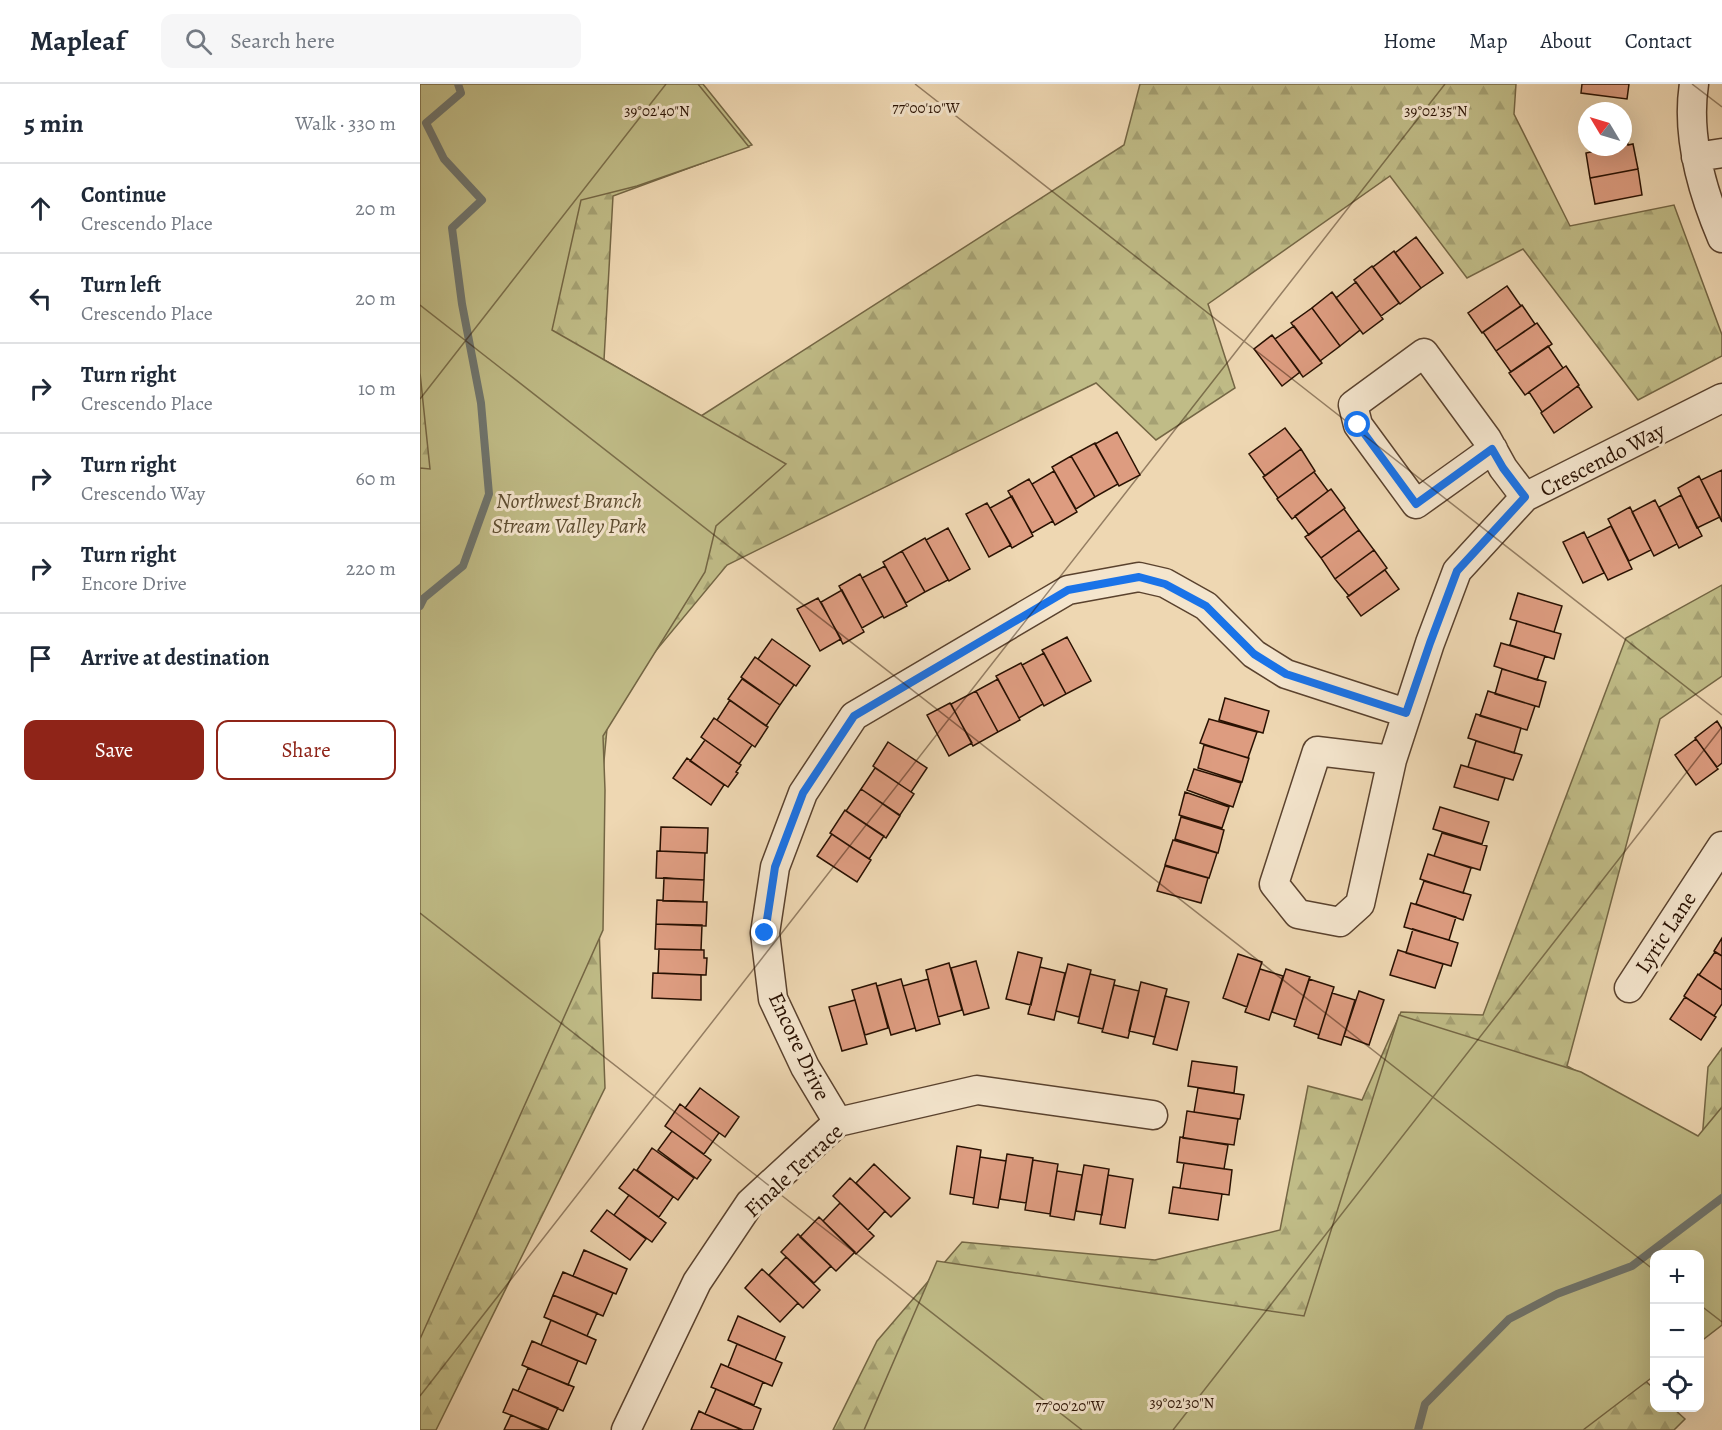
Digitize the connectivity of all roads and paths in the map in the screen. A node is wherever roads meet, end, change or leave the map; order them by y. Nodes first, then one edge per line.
1 (1694, 84) edge
2 (1709, 155) edge
3 (1722, 238) edge
4 (1722, 398) edge
5 (1492, 449) junction
6 (1525, 497) junction
7 (1406, 713) junction
8 (1392, 760) junction
9 (1722, 846) edge
10 (1629, 988) dead end
11 (1154, 1115) dead end
12 (838, 1122) junction
13 (626, 1430) edge

1 - 2 street
2 - 3 street
4 - 6 street, Crescendo Way
5 - 5 street
5 - 6 street
6 - 7 street, Crescendo Way
7 - 8 street, Crescendo Way
7 - 12 street, Encore Drive
8 - 8 street, Crescendo Way
9 - 10 street, Lyric Lane
11 - 12 street, Finale Terrace
12 - 13 street, Finale Terrace

